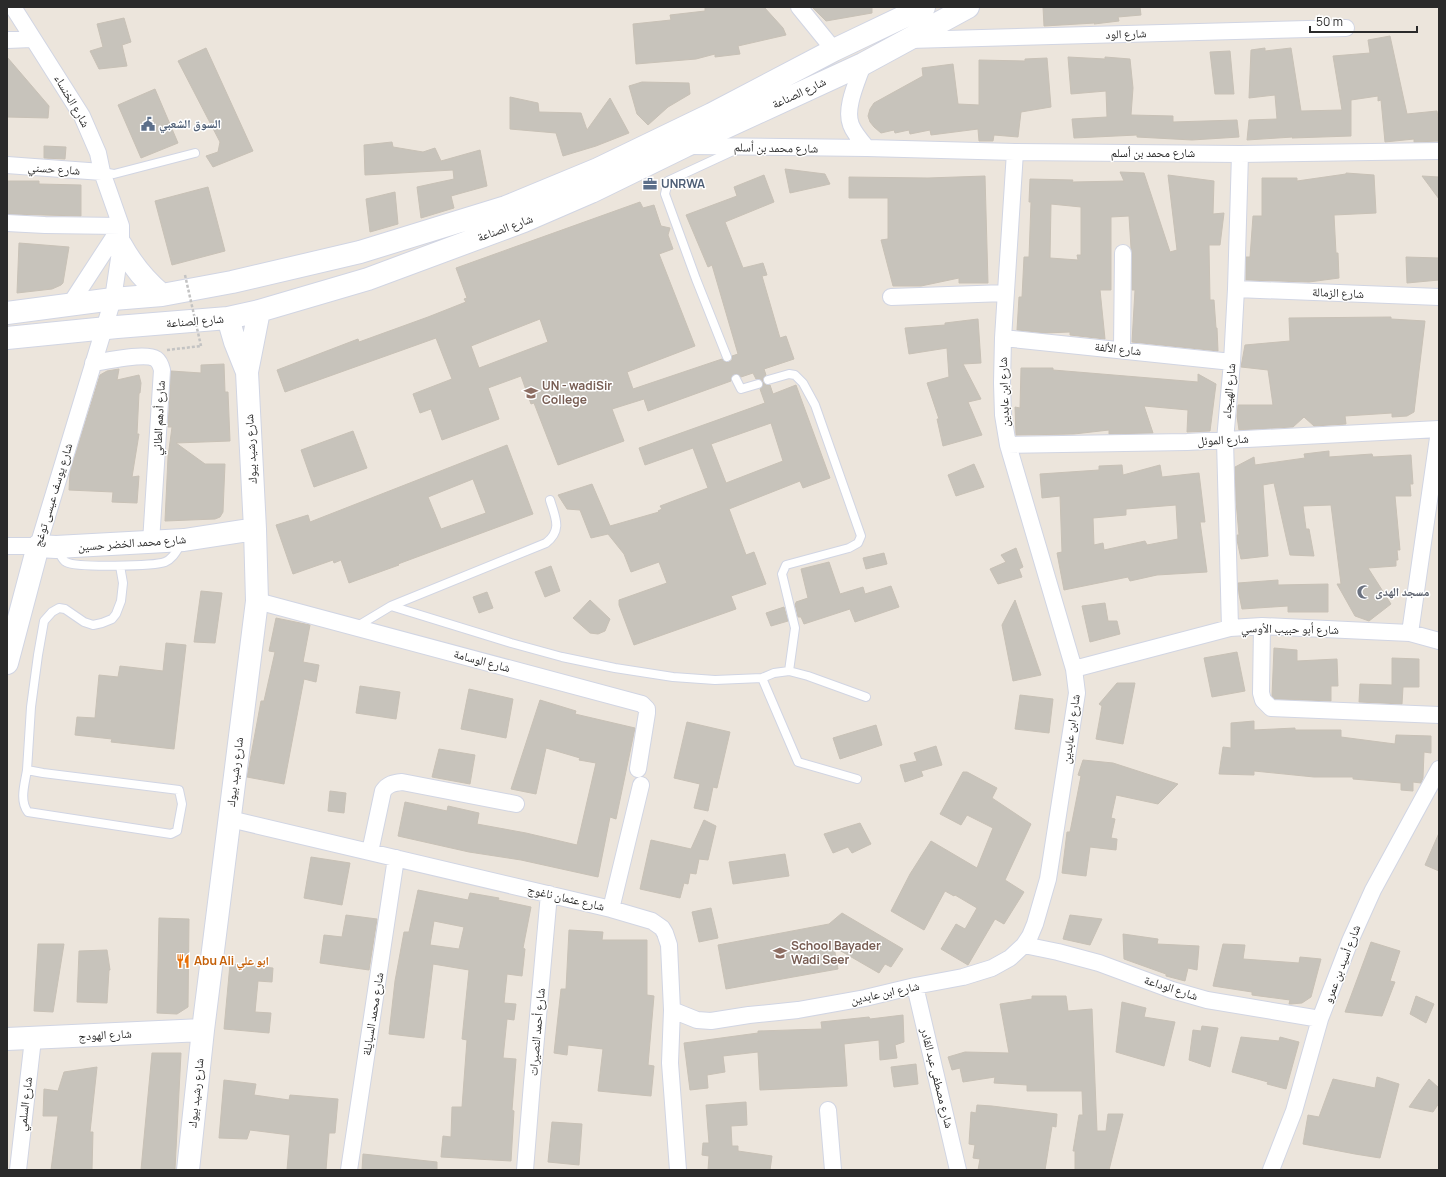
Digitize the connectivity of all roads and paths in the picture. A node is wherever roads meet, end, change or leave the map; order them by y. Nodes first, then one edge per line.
1 (13, 7) edge
2 (800, 7) edge
3 (924, 7) edge
4 (968, 7) edge
5 (1346, 28) dead end
6 (32, 39) junction
7 (7, 40) edge
8 (906, 41) junction
9 (834, 50) junction
10 (863, 64) junction
11 (685, 146) junction
12 (742, 147) junction
13 (867, 148) junction
14 (1439, 151) edge
15 (1015, 152) junction
16 (195, 153) dead end
17 (1240, 154) junction
18 (7, 165) edge
19 (102, 172) junction
20 (7, 223) edge
21 (121, 236) junction
22 (1123, 253) dead end
23 (185, 275) dead end
24 (1236, 289) junction
25 (1006, 294) junction
26 (162, 295) junction
27 (891, 297) dead end
28 (1439, 297) edge
29 (113, 299) junction
30 (69, 306) junction
31 (259, 311) junction
32 (7, 313) edge
33 (228, 318) junction
34 (104, 329) junction
35 (7, 338) edge
36 (1003, 338) junction
37 (166, 350) dead end
38 (1122, 350) junction
39 (727, 357) dead end
40 (1232, 362) junction
41 (93, 363) junction
42 (247, 372) junction
43 (736, 379) dead end
44 (768, 380) dead end
45 (758, 384) dead end
46 (1438, 438) edge
47 (1225, 440) junction
48 (1008, 445) junction
49 (550, 500) dead end
50 (255, 529) junction
51 (184, 540) junction
52 (152, 542) junction
53 (7, 546) edge
54 (47, 547) junction
55 (120, 566) junction
56 (257, 601) junction
57 (390, 606) junction
58 (1262, 626) junction
59 (356, 627) junction
60 (1230, 628) junction
61 (1410, 633) junction
62 (1439, 641) edge
63 (7, 663) edge
64 (1074, 670) junction
65 (789, 671) junction
66 (762, 678) junction
67 (866, 697) dead end
68 (1439, 715) edge
69 (638, 769) dead end
70 (1439, 769) edge
71 (27, 770) junction
72 (857, 779) dead end
73 (641, 785) dead end
74 (516, 804) dead end
75 (230, 819) junction
76 (370, 852) junction
77 (396, 858) junction
78 (549, 894) junction
79 (611, 909) junction
80 (1024, 945) junction
81 (915, 986) junction
82 (672, 1010) junction
83 (1320, 1019) junction
84 (203, 1030) junction
85 (7, 1039) edge
86 (33, 1039) junction
87 (828, 1110) dead end
88 (18, 1170) edge
89 (188, 1170) edge
90 (349, 1170) edge
91 (525, 1170) edge
92 (678, 1170) edge
93 (833, 1170) edge
94 (958, 1170) edge
95 (1271, 1170) edge

1 - 6 street, شارع الخنساء
2 - 9 street
3 - 9 main road, شارع الصناعة
4 - 8 main road, شارع الصناعة
5 - 8 street, شارع الود
6 - 7 street
6 - 19 street, شارع الخنساء
8 - 10 main road, شارع الصناعة
9 - 26 main road, شارع الصناعة
10 - 11 main road, شارع الصناعة
10 - 13 street
11 - 12 street, شارع محمد بن أسلم
11 - 31 main road, شارع الصناعة
12 - 13 street, شارع محمد بن أسلم
12 - 39 lane
13 - 15 street, شارع محمد بن أسلم
14 - 17 street, شارع محمد بن أسلم
15 - 17 street, شارع محمد بن أسلم
15 - 25 street, شارع ابن عابدين
16 - 19 lane
17 - 24 street, شارع الهيجاء
18 - 19 street, شارع حسني
19 - 21 street, شارع الخنساء
20 - 21 street
21 - 26 main road
21 - 29 street, شارع الخنساء
21 - 30 street
22 - 38 street
23 - 37 path, bridge
24 - 28 street, شارع الزمالة
24 - 40 street, شارع الهيجاء
25 - 27 street
25 - 36 street, شارع ابن عابدين
26 - 29 main road, شارع الصناعة
29 - 30 main road, شارع الصناعة
29 - 34 street, شارع الخنساء
30 - 32 main road, شارع الصناعة
31 - 33 main road, شارع الصناعة
31 - 42 main road, شارع رشيد بيوك
33 - 34 main road, شارع الصناعة
33 - 42 main road, شارع رشيد بيوك
34 - 35 main road, شارع الصناعة
34 - 41 street, شارع يوسف عيسى توغج
36 - 38 street, شارع الألفة
36 - 48 street, شارع ابن عابدين
38 - 40 street, شارع الألفة
40 - 47 street, شارع الهيجاء
41 - 52 street, شارع أدهم الطائي
41 - 54 street, شارع يوسف عيسى توغج
42 - 50 main road, شارع رشيد بيوك
43 - 45 lane
44 - 65 lane
46 - 47 street, شارع الموئل
46 - 61 street
47 - 48 street, شارع الموئل
47 - 60 street, شارع الهيجاء
48 - 64 street, شارع ابن عابدين
49 - 57 lane
50 - 51 main road, شارع محمد الخضر حسين
50 - 56 main road, شارع رشيد بيوك
51 - 52 main road, شارع محمد الخضر حسين
51 - 55 lane
52 - 54 main road, شارع محمد الخضر حسين
53 - 54 street, شارع محمد الخضر حسين
54 - 55 lane
54 - 63 main road, شارع يوسف عيسى توغج
55 - 71 lane
56 - 59 street, شارع الوسامة
56 - 75 main road, شارع رشيد بيوك
57 - 59 lane
57 - 66 lane
58 - 60 street, شارع أبو حبيب الأوسي
58 - 61 street, شارع أبو حبيب الأوسي
58 - 68 street
59 - 69 street, شارع الوسامة
60 - 64 street, شارع أبو حبيب الأوسي
61 - 62 street, شارع أبو حبيب الأوسي
64 - 80 street, شارع ابن عابدين
65 - 66 lane
65 - 67 lane
66 - 72 lane
70 - 83 street, شارع أسيد بن عمرو
71 - 71 lane
73 - 79 street
74 - 76 street
75 - 76 street, شارع عثمان ناغوج
75 - 84 main road, شارع رشيد بيوك
76 - 77 street, شارع عثمان ناغوج
77 - 78 street, شارع عثمان ناغوج
77 - 90 street, شارع محمد السبايلة
78 - 79 street, شارع عثمان ناغوج
78 - 91 street, شارع أحمد النصيرات
79 - 82 street, شارع عثمان ناغوج
80 - 81 street, شارع ابن عابدين
80 - 83 street, شارع الوداعة
81 - 82 street, شارع ابن عابدين
81 - 94 street, شارع مصطفى عبد القادر
82 - 92 street, شارع عثمان ناغوج
83 - 95 street, شارع أسيد بن عمرو
84 - 86 main road, شارع الهودج
84 - 89 main road, شارع رشيد بيوك
85 - 86 main road, شارع الهودج
86 - 88 street, شارع السلمي
87 - 93 street

